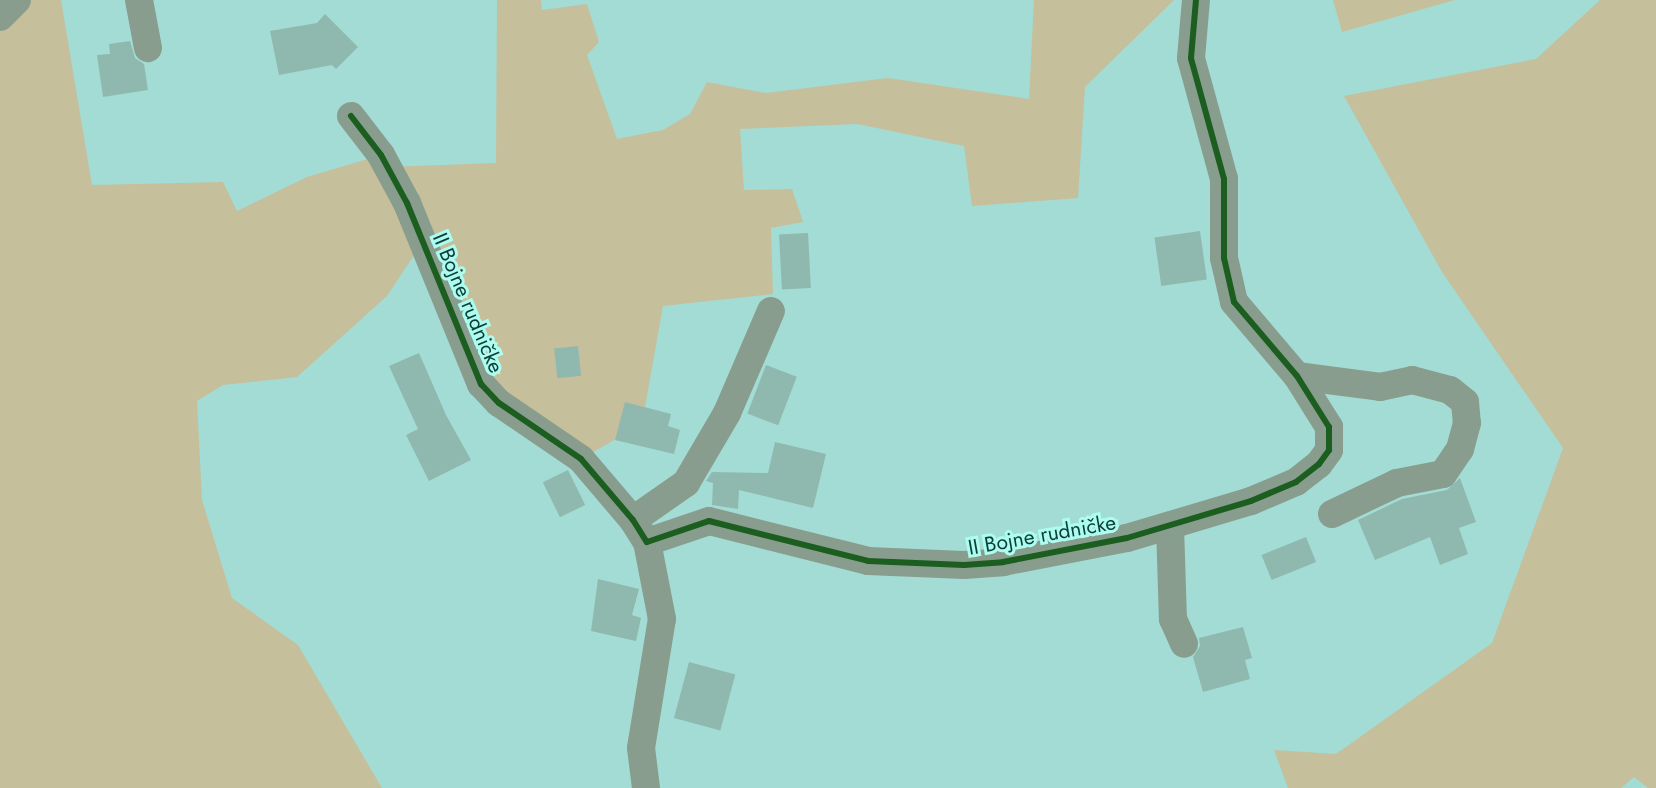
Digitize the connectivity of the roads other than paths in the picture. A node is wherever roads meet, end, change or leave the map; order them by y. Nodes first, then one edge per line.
1 (17, 0) edge
2 (139, 0) edge
3 (1196, 0) edge
4 (0, 17) edge
5 (148, 48) dead end
6 (351, 116) dead end
7 (771, 311) dead end
8 (1297, 376) junction
9 (1332, 514) dead end
10 (1170, 526) junction
11 (640, 531) junction
12 (1184, 644) dead end
13 (646, 788) edge

1 - 4 street
2 - 5 street
3 - 8 street, II Bojne rudničke
6 - 11 street, II Bojne rudničke
7 - 11 street
8 - 9 street
8 - 10 street, II Bojne rudničke
10 - 11 street, II Bojne rudničke
10 - 12 street
11 - 13 street, II Bojne rudničke

